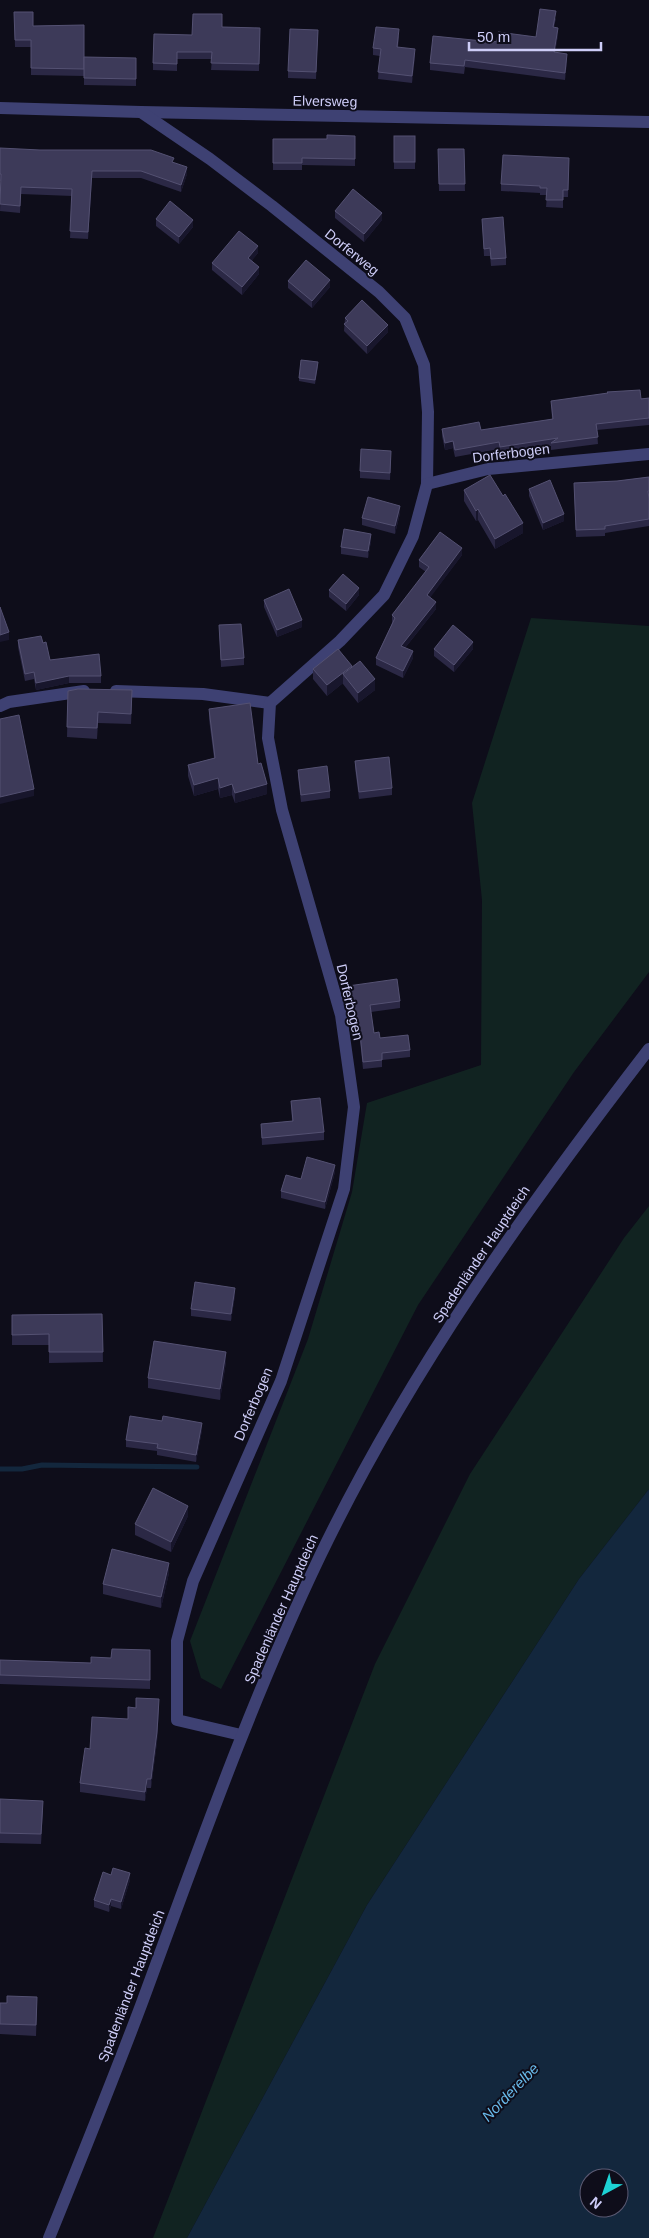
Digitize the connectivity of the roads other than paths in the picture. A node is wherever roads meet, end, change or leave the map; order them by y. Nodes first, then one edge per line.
1 (0, 108) edge
2 (141, 112) junction
3 (649, 122) edge
4 (649, 454) edge
5 (427, 484) junction
6 (270, 703) junction
7 (0, 706) edge
8 (649, 1049) edge
9 (241, 1735) junction
10 (49, 2238) edge

1 - 2 street, Elversweg
2 - 3 street, Elversweg
2 - 5 street, Dorferweg
4 - 5 street, Dorferbogen
5 - 6 street
6 - 7 street
6 - 9 street, Dorferbogen
8 - 9 street, Spadenländer Hauptdeich
9 - 10 street, Spadenländer Hauptdeich

